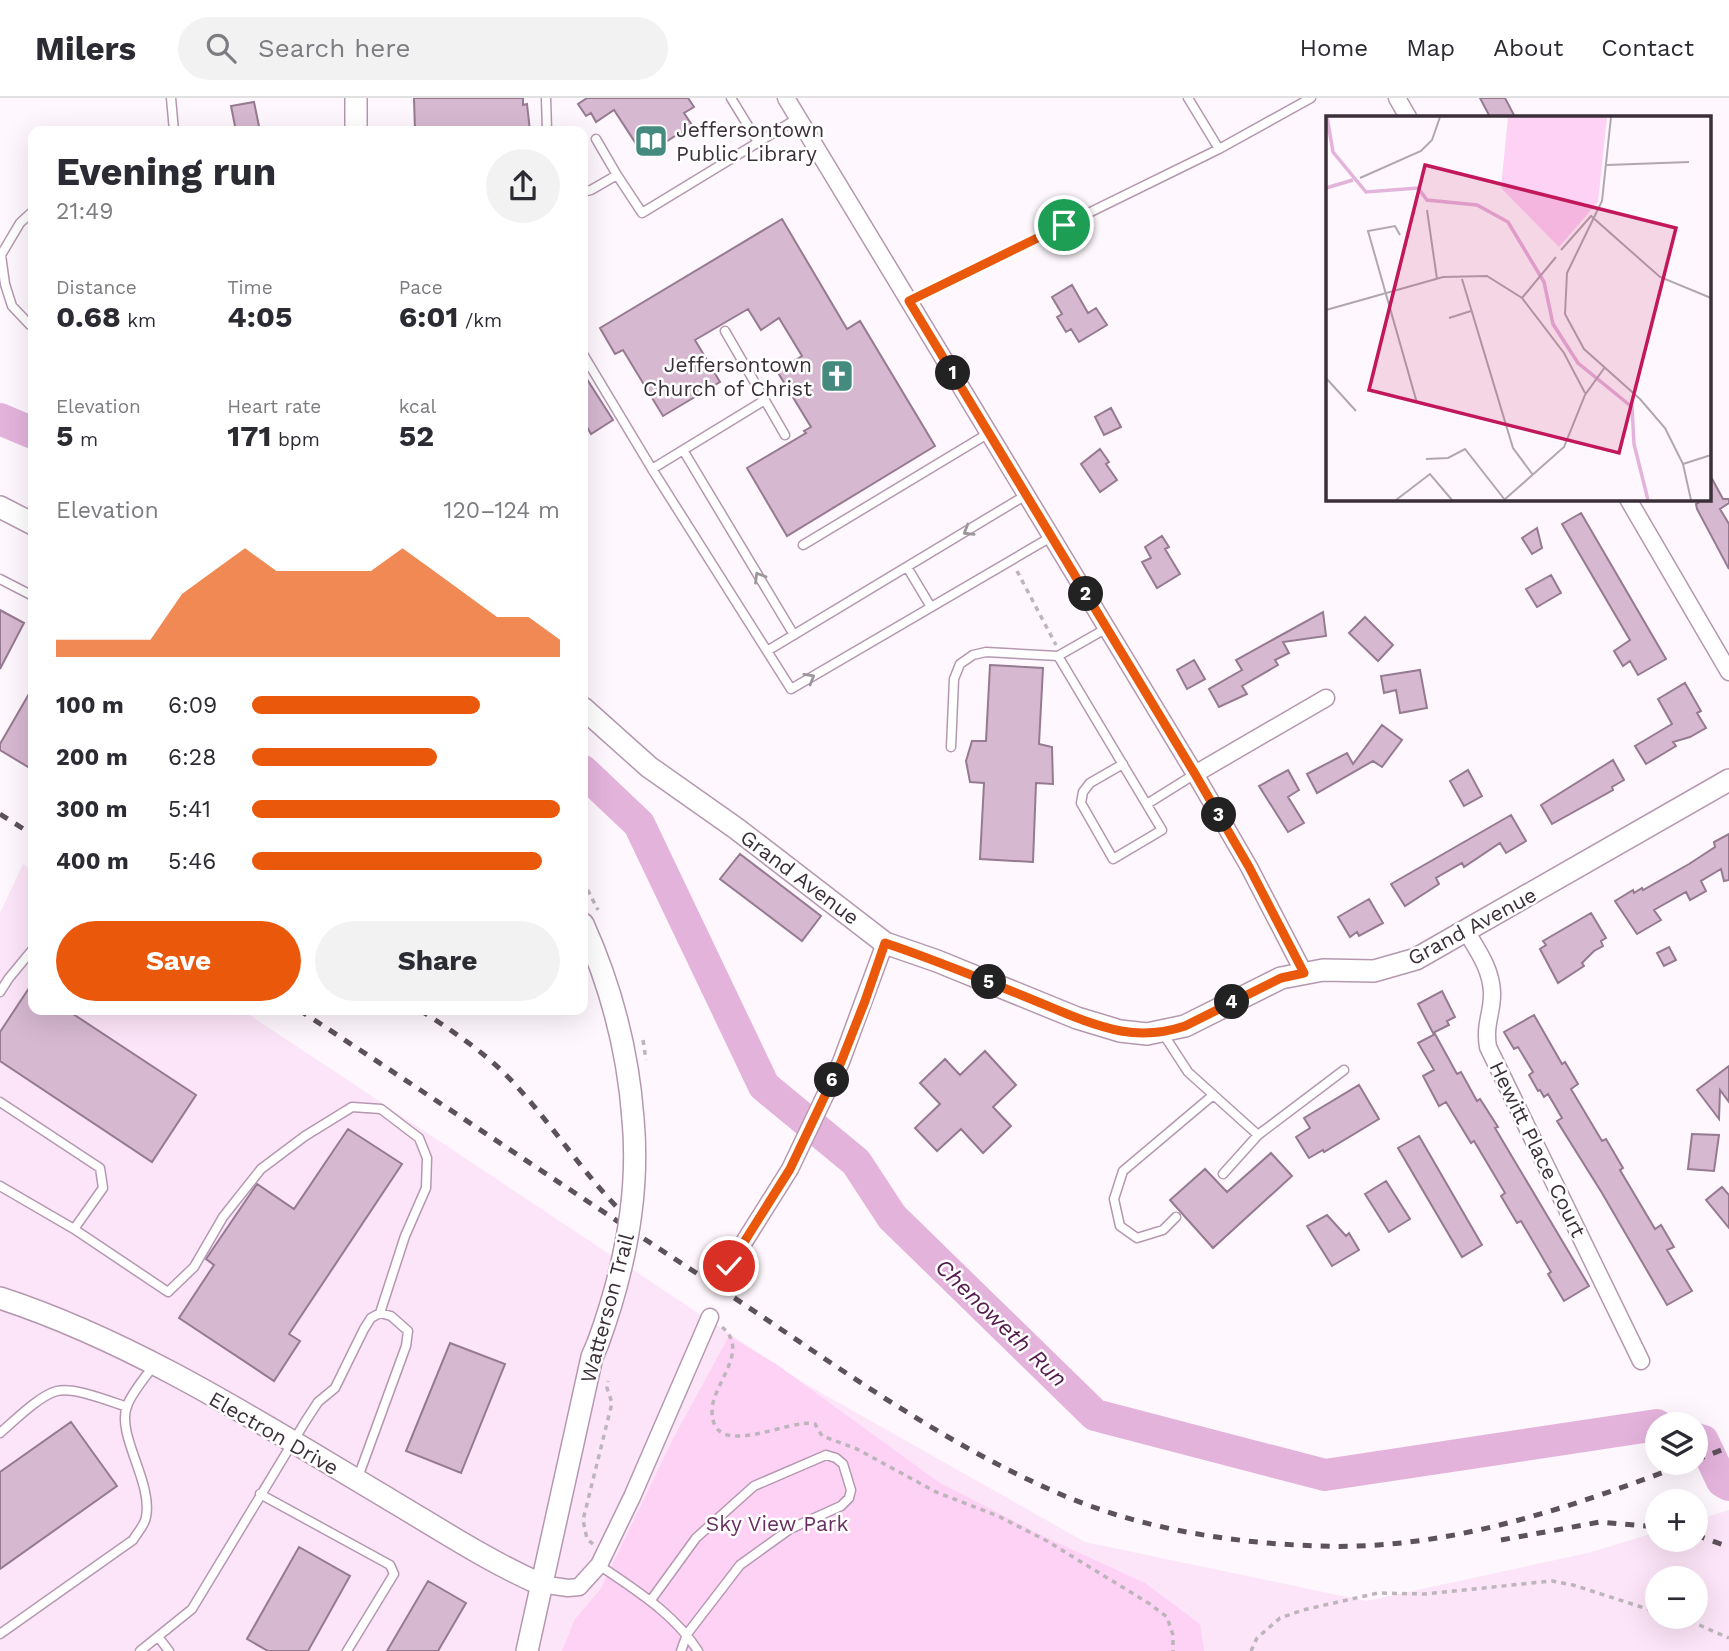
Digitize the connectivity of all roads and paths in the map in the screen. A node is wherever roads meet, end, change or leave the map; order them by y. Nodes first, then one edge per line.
1 (171, 98) edge
2 (356, 98) edge
3 (547, 98) edge
4 (731, 98) edge
5 (786, 98) edge
6 (1188, 98) edge
7 (1311, 98) edge
8 (1397, 98) edge
9 (1407, 116) edge
10 (798, 118) junction
11 (174, 126) edge
12 (356, 126) edge
13 (547, 126) edge
14 (596, 139) dead end
15 (758, 142) junction
16 (1219, 149) junction
17 (617, 175) junction
18 (588, 191) edge
19 (28, 216) edge
20 (909, 301) junction
21 (28, 324) edge
22 (725, 331) dead end
23 (588, 362) edge
24 (765, 400) junction
25 (989, 433) junction
26 (785, 435) dead end
27 (683, 450) junction
28 (652, 469) junction
29 (1026, 495) junction
30 (1629, 500) edge
31 (0, 507) edge
32 (28, 521) edge
33 (1051, 537) junction
34 (803, 545) dead end
35 (1011, 560) junction
36 (907, 567) junction
37 (0, 579) edge
38 (28, 593) edge
39 (931, 607) junction
40 (1107, 628) junction
41 (794, 635) junction
42 (767, 651) junction
43 (1060, 655) junction
44 (1729, 672) edge
45 (1326, 698) dead end
46 (588, 712) edge
47 (951, 747) dead end
48 (1123, 764) junction
49 (1195, 774) junction
50 (1729, 780) edge
51 (1147, 804) junction
52 (1466, 931) junction
53 (588, 937) edge
54 (885, 943) junction
55 (28, 955) edge
56 (1304, 973) junction
57 (0, 992) edge
58 (1162, 1032) junction
59 (1344, 1070) dead end
60 (1212, 1096) junction
61 (0, 1102) edge
62 (1258, 1135) junction
63 (1223, 1174) dead end
64 (0, 1186) edge
65 (1175, 1217) dead end
66 (74, 1229) junction
67 (729, 1266) dead end
68 (0, 1297) edge
69 (380, 1313) junction
70 (710, 1317) joint
71 (1641, 1361) dead end
72 (154, 1365) junction
73 (609, 1372) dead end
74 (127, 1407) junction
75 (0, 1433) edge
76 (292, 1442) junction
77 (357, 1480) junction
78 (260, 1494) junction
79 (602, 1558) junction
80 (540, 1584) junction
81 (651, 1600) junction
82 (1645, 1608) edge
83 (1708, 1629) edge
84 (0, 1634) edge
85 (687, 1634) junction
86 (159, 1638) junction
87 (1729, 1638) edge
88 (140, 1651) edge
89 (169, 1651) edge
90 (347, 1651) edge
91 (527, 1651) edge
92 (681, 1651) edge
93 (698, 1651) edge
94 (1173, 1651) edge
95 (1251, 1651) edge

1 - 11 lane
2 - 12 street
3 - 13 lane
4 - 15 lane
5 - 10 street
6 - 16 lane
7 - 16 lane
8 - 9 street
10 - 15 lane
10 - 20 street
14 - 17 lane
15 - 17 lane
16 - 20 lane
17 - 18 lane
19 - 21 lane
20 - 25 street
22 - 24 lane
23 - 28 lane
24 - 26 lane
24 - 27 lane
25 - 29 street
25 - 34 lane
27 - 28 lane
41 -> 27 lane
28 - 42 lane
29 - 33 street
29 -> 36 lane
30 - 44 street
31 - 32 street
33 - 35 lane
33 - 40 street
35 - 39 lane
35 - 43 path
36 - 39 lane
36 - 41 lane
37 - 38 lane
42 -> 39 lane
40 - 43 lane
40 - 49 street
41 - 42 lane
43 - 47 lane
43 - 48 lane
45 - 49 street
46 - 54 street, Grand Avenue
48 - 51 lane
48 - 51 lane
49 - 51 lane
49 - 56 street
50 - 52 street, Grand Avenue
52 - 56 street, Grand Avenue
52 - 71 street, Hewitt Place Court
53 - 80 street, Watterson Trail, bridge
54 - 58 street, Grand Avenue
54 - 67 street
55 - 57 lane
56 - 58 street, Grand Avenue
58 - 60 lane
59 - 62 lane
60 - 62 lane
60 - 65 lane
61 - 66 lane
62 - 63 lane
64 - 66 lane
66 - 69 lane
68 - 72 street, Electron Drive
69 - 76 lane
69 - 77 lane
70 - 79 street
70 - 94 path
72 - 74 lane
72 - 76 street, Electron Drive
73 - 79 path
74 - 75 lane
74 - 84 lane
76 - 77 street, Electron Drive
76 - 78 lane
77 - 80 street, Electron Drive
78 - 86 lane
78 - 90 lane
79 - 80 street
79 - 81 lane
80 - 91 street, Watterson Trail
81 - 85 lane
81 - 85 lane
82 - 95 path
83 - 87 path
85 - 92 lane
85 - 93 lane
86 - 88 lane
86 - 89 lane

